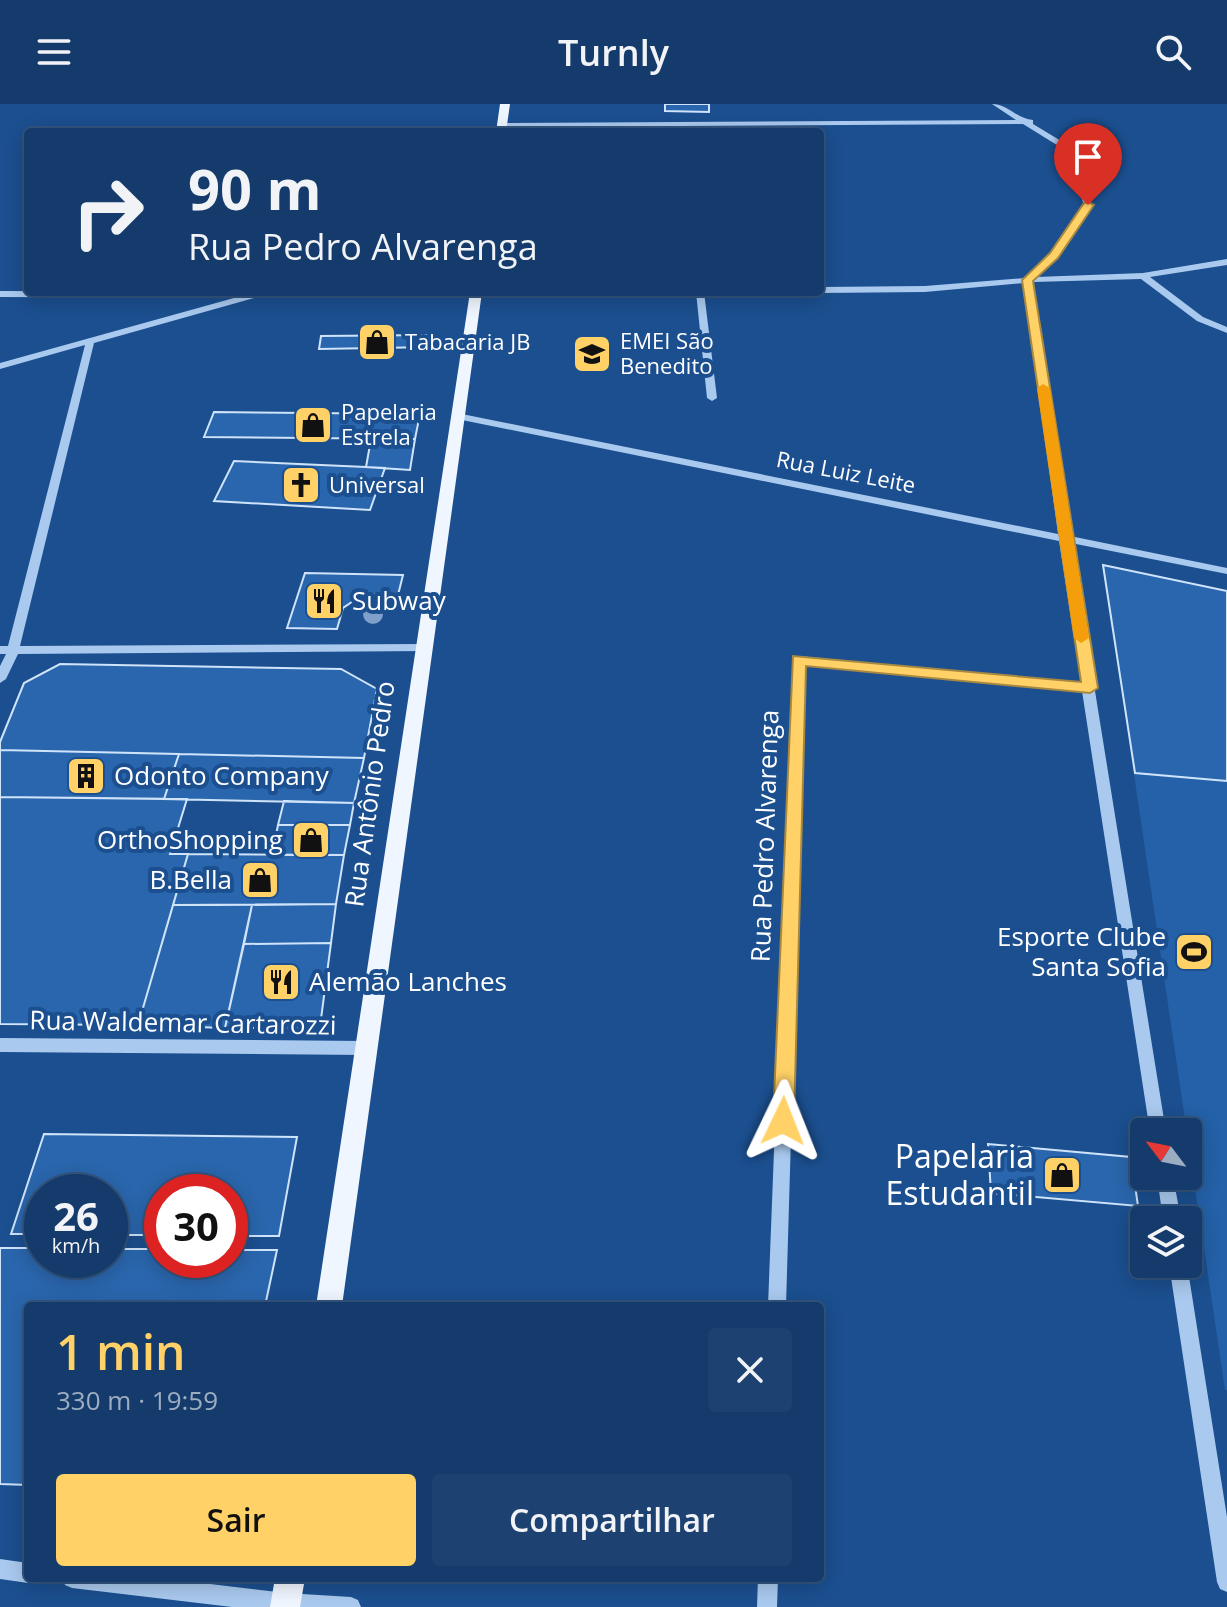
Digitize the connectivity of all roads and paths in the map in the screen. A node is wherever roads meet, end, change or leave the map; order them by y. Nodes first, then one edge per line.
1 (505, 104) edge
2 (996, 104) edge
3 (1030, 122) junction
4 (501, 128) edge
5 (1227, 262) edge
6 (1143, 276) junction
7 (1028, 280) junction
8 (824, 290) edge
9 (0, 294) edge
10 (24, 294) edge
11 (251, 296) edge
12 (475, 296) edge
13 (700, 296) edge
14 (1227, 330) edge
15 (90, 343) junction
16 (0, 366) edge
17 (712, 398) dead end
18 (457, 416) junction
19 (1064, 536) junction
20 (1227, 571) edge
21 (424, 648) junction
22 (6, 651) edge
23 (0, 679) edge
24 (1090, 688) junction
25 (0, 1045) edge
26 (365, 1048) junction
27 (1156, 1118) edge
28 (1180, 1278) edge
29 (330, 1302) edge
30 (777, 1302) edge
31 (0, 1569) edge
32 (24, 1572) edge
33 (120, 1582) edge
34 (768, 1582) edge
35 (1227, 1582) edge
36 (287, 1596) edge
37 (351, 1607) edge
38 (767, 1607) edge

1 - 4 main road
2 - 3 street
3 - 4 street
3 - 7 street
5 - 6 street
6 - 7 street
6 - 14 street
7 - 8 street
7 - 19 street
9 - 10 street
11 - 15 street
12 - 18 main road, Rua Antônio Pedro
13 - 17 street
15 - 16 street
15 - 22 street
18 - 19 street, Rua Luiz Leite
18 - 21 main road, Rua Antônio Pedro
19 - 20 street, Rua Luiz Leite
19 - 24 street
21 - 22 street
21 - 26 main road, Rua Antônio Pedro
22 - 23 street
24 - 27 street
24 - 30 street, Rua Pedro Alvarenga
25 - 26 street, Rua Waldemar Cartarozzi
26 - 29 main road, Rua Antônio Pedro
28 - 35 street
31 - 32 street
33 - 36 street
34 - 38 street
36 - 37 street

